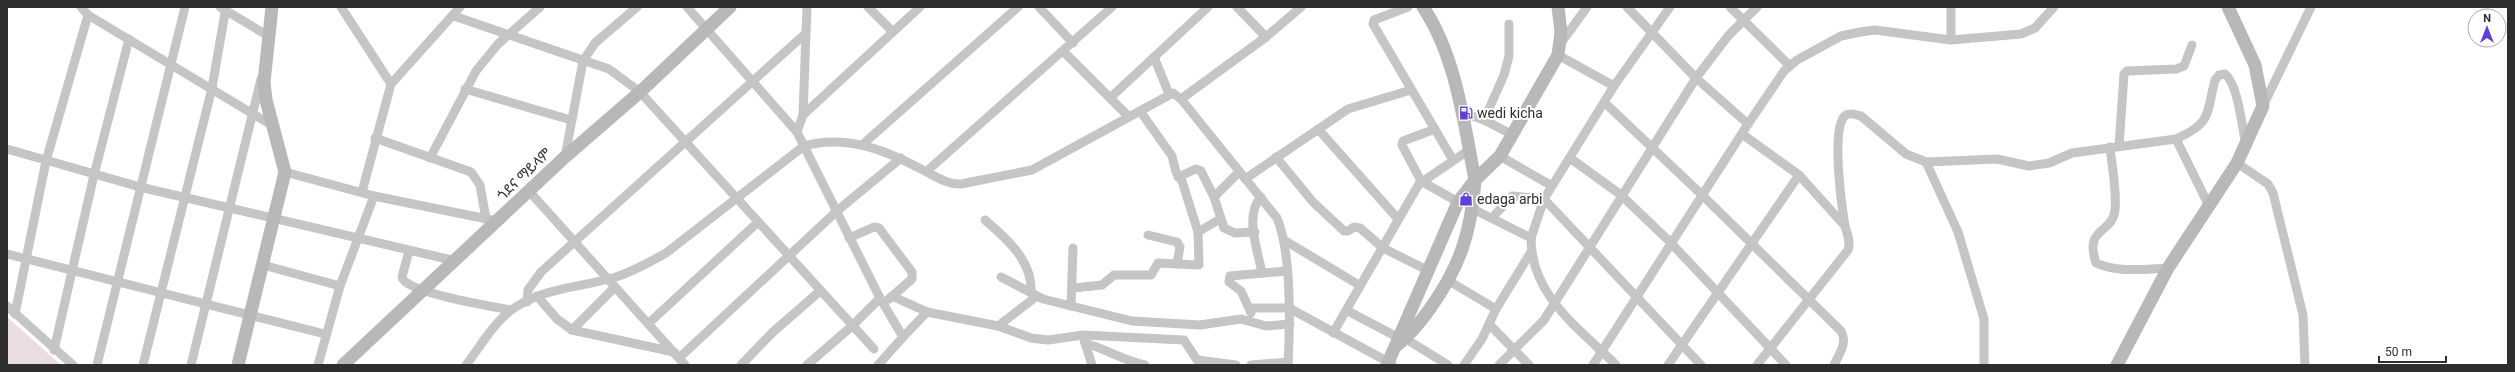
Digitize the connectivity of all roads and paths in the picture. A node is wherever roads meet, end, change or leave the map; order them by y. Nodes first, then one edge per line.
1 (81, 7) edge
2 (185, 7) edge
3 (272, 7) edge
4 (341, 7) edge
5 (460, 7) edge
6 (540, 7) edge
7 (637, 7) edge
8 (687, 7) edge
9 (730, 7) edge
10 (807, 7) edge
11 (868, 7) edge
12 (920, 7) edge
13 (1018, 7) edge
14 (1039, 7) edge
15 (1112, 7) edge
16 (1208, 7) edge
17 (1237, 7) edge
18 (1300, 7) edge
19 (1408, 7) edge
20 (1423, 7) edge
21 (1558, 7) edge
22 (1587, 7) edge
23 (1627, 7) edge
24 (1670, 7) edge
25 (1730, 7) edge
26 (1757, 7) edge
27 (1951, 7) edge
28 (2054, 7) edge
29 (2228, 7) edge
30 (2311, 7) edge
31 (224, 8) edge
32 (88, 15) junction
33 (454, 16) junction
34 (1744, 20) junction
35 (1509, 24) dead end
36 (706, 28) junction
37 (892, 31) junction
38 (510, 34) junction
39 (805, 34) junction
40 (1652, 34) junction
41 (270, 36) junction
42 (1266, 37) junction
43 (129, 39) junction
44 (1951, 40) junction
45 (1074, 43) junction
46 (2192, 45) dead end
47 (1559, 49) junction
48 (1064, 52) junction
49 (1154, 57) junction
50 (584, 61) junction
51 (265, 63) junction
52 (171, 65) junction
53 (1790, 66) junction
54 (1696, 78) junction
55 (752, 80) junction
56 (390, 84) junction
57 (1614, 86) junction
58 (212, 88) junction
59 (465, 89) junction
60 (1411, 90) junction
61 (640, 92) junction
62 (1168, 94) junction
63 (1110, 98) junction
64 (1181, 99) junction
65 (1604, 102) junction
66 (2263, 106) junction
67 (1140, 111) junction
68 (1460, 112) junction
69 (252, 114) junction
70 (804, 115) junction
71 (1129, 117) junction
72 (571, 120) junction
73 (1484, 120) junction
74 (1748, 124) junction
75 (273, 126) junction
76 (1318, 129) junction
77 (1434, 129) junction
78 (797, 132) junction
79 (1742, 134) junction
80 (1513, 135) junction
81 (375, 138) junction
82 (2176, 139) junction
83 (684, 142) junction
84 (862, 145) junction
85 (2246, 145) junction
86 (804, 146) junction
87 (1652, 146) junction
88 (2115, 147) junction
89 (7, 149) edge
90 (1469, 150) junction
91 (1500, 156) junction
92 (564, 157) junction
93 (1276, 157) junction
94 (430, 158) junction
95 (901, 158) junction
96 (1570, 158) junction
97 (1454, 160) junction
98 (46, 161) junction
99 (1926, 162) junction
100 (2237, 163) junction
101 (926, 171) junction
102 (285, 172) junction
103 (94, 175) junction
104 (1242, 175) junction
105 (1799, 175) junction
106 (1178, 177) junction
107 (1475, 180) junction
108 (1421, 181) junction
109 (1552, 186) junction
110 (140, 187) junction
111 (529, 191) junction
112 (362, 192) junction
113 (1701, 194) junction
114 (1621, 195) junction
115 (374, 196) junction
116 (1214, 197) junction
117 (1261, 197) junction
118 (735, 198) junction
119 (186, 199) junction
120 (1544, 199) junction
121 (1458, 202) junction
122 (2208, 204) junction
123 (230, 208) junction
124 (1473, 208) junction
125 (837, 211) junction
126 (1492, 218) junction
127 (273, 219) junction
128 (1220, 219) junction
129 (1398, 219) junction
130 (492, 220) junction
131 (985, 220) dead end
132 (758, 223) junction
133 (1845, 226) junction
134 (1198, 232) junction
135 (1255, 232) junction
136 (1148, 235) dead end
137 (850, 238) junction
138 (1531, 238) junction
139 (356, 239) junction
140 (1284, 240) junction
141 (573, 242) junction
142 (1670, 242) junction
143 (1752, 243) junction
144 (1073, 248) dead end
145 (1383, 248) junction
146 (1589, 248) junction
147 (409, 251) junction
148 (1531, 252) junction
149 (7, 254) edge
150 (790, 256) junction
151 (27, 260) junction
152 (456, 261) junction
153 (1177, 264) junction
154 (263, 265) junction
155 (2168, 268) junction
156 (72, 270) junction
157 (1286, 271) junction
158 (1429, 271) junction
159 (1262, 273) junction
160 (1001, 277) dead end
161 (606, 279) junction
162 (1449, 281) junction
163 (116, 282) junction
164 (1359, 285) junction
165 (340, 286) junction
166 (614, 288) junction
167 (1074, 288) junction
168 (423, 291) junction
169 (820, 291) junction
170 (161, 293) junction
171 (1718, 293) junction
172 (1034, 294) junction
173 (537, 296) junction
174 (892, 296) junction
175 (1636, 297) junction
176 (1808, 299) junction
177 (882, 301) junction
178 (527, 302) junction
179 (206, 305) junction
180 (1554, 305) junction
181 (7, 306) edge
182 (1072, 306) junction
183 (1251, 308) junction
184 (1289, 308) junction
185 (1496, 309) junction
186 (512, 310) junction
187 (1346, 310) junction
188 (926, 312) junction
189 (15, 314) junction
190 (249, 316) junction
191 (1132, 321) junction
192 (1252, 321) junction
193 (649, 323) junction
194 (1290, 324) junction
195 (1489, 324) junction
196 (852, 326) junction
197 (998, 326) junction
198 (572, 330) junction
199 (1333, 333) junction
200 (325, 334) junction
201 (903, 337) junction
202 (1132, 337) junction
203 (1084, 339) junction
204 (1400, 341) junction
205 (1682, 344) junction
206 (1769, 348) junction
207 (54, 350) junction
208 (874, 350) dead end
209 (1515, 351) junction
210 (1602, 351) junction
211 (677, 355) junction
212 (1197, 362) edge
213 (242, 364) edge
214 (882, 364) edge
215 (1288, 364) edge
216 (1390, 364) edge
217 (73, 365) edge
218 (97, 365) edge
219 (143, 365) edge
220 (191, 365) edge
221 (318, 365) edge
222 (343, 365) edge
223 (466, 365) edge
224 (685, 365) edge
225 (741, 365) edge
226 (806, 365) edge
227 (1092, 365) edge
228 (1145, 365) edge
229 (1235, 365) edge
230 (1250, 365) edge
231 (1448, 365) edge
232 (1464, 365) edge
233 (1499, 365) edge
234 (1529, 365) edge
235 (1593, 365) edge
236 (1616, 365) edge
237 (1668, 365) edge
238 (1701, 365) edge
239 (1757, 365) edge
240 (1786, 365) edge
241 (1834, 365) edge
242 (1984, 365) edge
243 (2117, 365) edge
244 (2305, 365) edge

1 - 32 street
2 - 52 street
3 - 41 street
4 - 56 street
5 - 33 street
6 - 38 street
7 - 50 street
8 - 36 street
9 - 36 street, ጎደና ማይላም
10 - 39 street
11 - 37 street
12 - 37 street
13 - 84 street
14 - 45 street
15 - 45 street
16 - 49 street
17 - 42 street
18 - 42 street
19 - 60 street
20 - 68 street
21 - 47 street
22 - 47 street
23 - 40 street
24 - 40 street
25 - 34 street
26 - 34 street
27 - 44 street
28 - 44 street
29 - 66 street
30 - 66 street
31 - 41 street
31 - 58 street
32 - 43 street
32 - 98 street
33 - 38 street
33 - 56 street
34 - 53 street
34 - 54 street
35 - 73 street
36 - 55 street
36 - 61 street, ጎደና ማይላም
37 - 70 street
38 - 50 street
38 - 59 street
39 - 55 street
39 - 70 street
40 - 54 street
40 - 57 street
41 - 51 street
42 - 64 street
43 - 52 street
43 - 103 street
44 - 53 street
45 - 48 street
46 - 88 street
47 - 57 street
47 - 80 street
48 - 63 street
48 - 101 street
49 - 62 street
49 - 63 street
50 - 61 street
50 - 72 street
51 - 69 street
51 - 75 street
52 - 58 street
52 - 110 street
53 - 74 street
54 - 74 street
54 - 87 street
55 - 78 street
55 - 83 street
56 - 81 street
57 - 65 street
58 - 69 street
58 - 119 street
59 - 72 street
59 - 94 street
60 - 76 street
60 - 77 street
61 - 83 street
61 - 92 street, ጎደና ማይላም
62 - 64 street
62 - 67 street
63 - 71 street
64 - 104 street
65 - 87 street
65 - 96 street
66 - 85 street
67 - 71 street
67 - 106 street
68 - 73 street
68 - 90 street
69 - 75 street
69 - 123 street
70 - 78 street
71 - 101 street
72 - 92 street
73 - 80 street
74 - 79 street
75 - 102 street
76 - 93 street
76 - 129 street
77 - 97 street
77 - 108 street
78 - 86 street
79 - 105 street
79 - 113 street
80 - 91 street
81 - 94 street
81 - 112 street
82 - 85 street
82 - 88 street
82 - 122 street
83 - 118 street
83 - 141 street
84 - 86 street
84 - 95 street
85 - 100 street
86 - 118 street
86 - 125 street
87 - 113 street
87 - 114 street
88 - 99 street
88 - 155 street
89 - 98 street
90 - 97 street
90 - 107 street
91 - 107 street
91 - 109 street
92 - 111 street, ጎደና ማይላም
93 - 104 street
93 - 145 street
94 - 130 street
95 - 101 street
95 - 125 street
96 - 109 street
96 - 114 street
97 - 108 street
98 - 103 street
98 - 151 street
99 - 133 street
99 - 242 street
100 - 122 street
100 - 244 street
102 - 112 street
102 - 127 street
103 - 110 street
103 - 156 street
104 - 116 street
104 - 117 street
105 - 133 street
105 - 143 street
106 - 116 street
106 - 134 street
107 - 121 street
107 - 124 street
108 - 121 street
108 - 129 street
109 - 120 street
110 - 119 street
110 - 163 street
111 - 130 street, ጎደና ማይላም
111 - 141 street
112 - 115 street
113 - 142 street
113 - 143 street
114 - 142 street
114 - 146 street
115 - 130 street
115 - 139 street
116 - 128 street
117 - 135 street
117 - 140 street
118 - 132 street
118 - 161 street
119 - 123 street
119 - 170 street
120 - 126 street
120 - 138 street
120 - 146 street
121 - 158 street
122 - 155 street
123 - 127 street
123 - 179 street
124 - 126 street
124 - 162 street
125 - 137 street
125 - 150 street
126 - 138 street
127 - 139 street
127 - 154 street
128 - 134 street
128 - 135 street
129 - 145 street
130 - 152 street, ጎደና ማይላም
131 - 172 street
132 - 150 street
132 - 193 street
133 - 176 street
134 - 153 street
135 - 159 street
136 - 153 street
137 - 174 street
137 - 177 street
138 - 148 street
139 - 147 street
139 - 165 street
140 - 157 street
140 - 164 street
141 - 161 street
141 - 178 street
142 - 171 street
142 - 175 street
143 - 171 street
143 - 176 street
144 - 167 street
145 - 158 street
145 - 164 street
146 - 175 street
146 - 180 street
147 - 152 street
147 - 168 street
148 - 180 street
148 - 185 street
149 - 151 street
150 - 169 street
150 - 211 street
151 - 156 street
151 - 189 street
152 - 168 street, ጎደና ማይላም
153 - 167 street
154 - 165 street
154 - 190 street
155 - 243 street
156 - 163 street
156 - 207 street
157 - 159 street
157 - 184 street
158 - 204 street
159 - 183 street
160 - 172 street
161 - 166 street
161 - 173 street
162 - 185 street
162 - 204 street
163 - 170 street
163 - 218 street
164 - 187 street
165 - 200 street
166 - 193 street
166 - 198 street
167 - 182 street
168 - 186 street
168 - 222 street, ጎደና ማይላም
169 - 196 street
169 - 225 street
170 - 179 street
170 - 219 street
171 - 205 street
171 - 206 street
172 - 182 street
172 - 197 street
173 - 178 street
173 - 198 street
174 - 177 street
174 - 188 street
175 - 205 street
175 - 210 street
176 - 206 street
176 - 241 street
177 - 196 street
177 - 201 street
178 - 186 street
179 - 190 street
179 - 220 street
180 - 209 street
180 - 210 street
181 - 189 street
182 - 191 street
183 - 184 street
183 - 192 street
184 - 194 street
184 - 199 street
185 - 195 street
186 - 223 street
187 - 199 street
187 - 204 street
188 - 197 street
188 - 201 street
189 - 207 street
190 - 200 street
190 - 213 street
191 - 192 street
191 - 202 street
192 - 194 street
193 - 211 street
194 - 215 street
195 - 209 street
195 - 232 street
196 - 208 street
196 - 226 street
197 - 203 street
198 - 211 street
199 - 216 street
200 - 221 street
201 - 214 street
202 - 203 street
202 - 212 street
203 - 227 street
203 - 228 street
204 - 216 street
204 - 231 street
205 - 237 street
205 - 238 street
206 - 239 street
206 - 240 street
207 - 217 street
209 - 233 street
209 - 234 street
210 - 235 street
210 - 236 street
211 - 224 street
212 - 229 street
215 - 230 street

